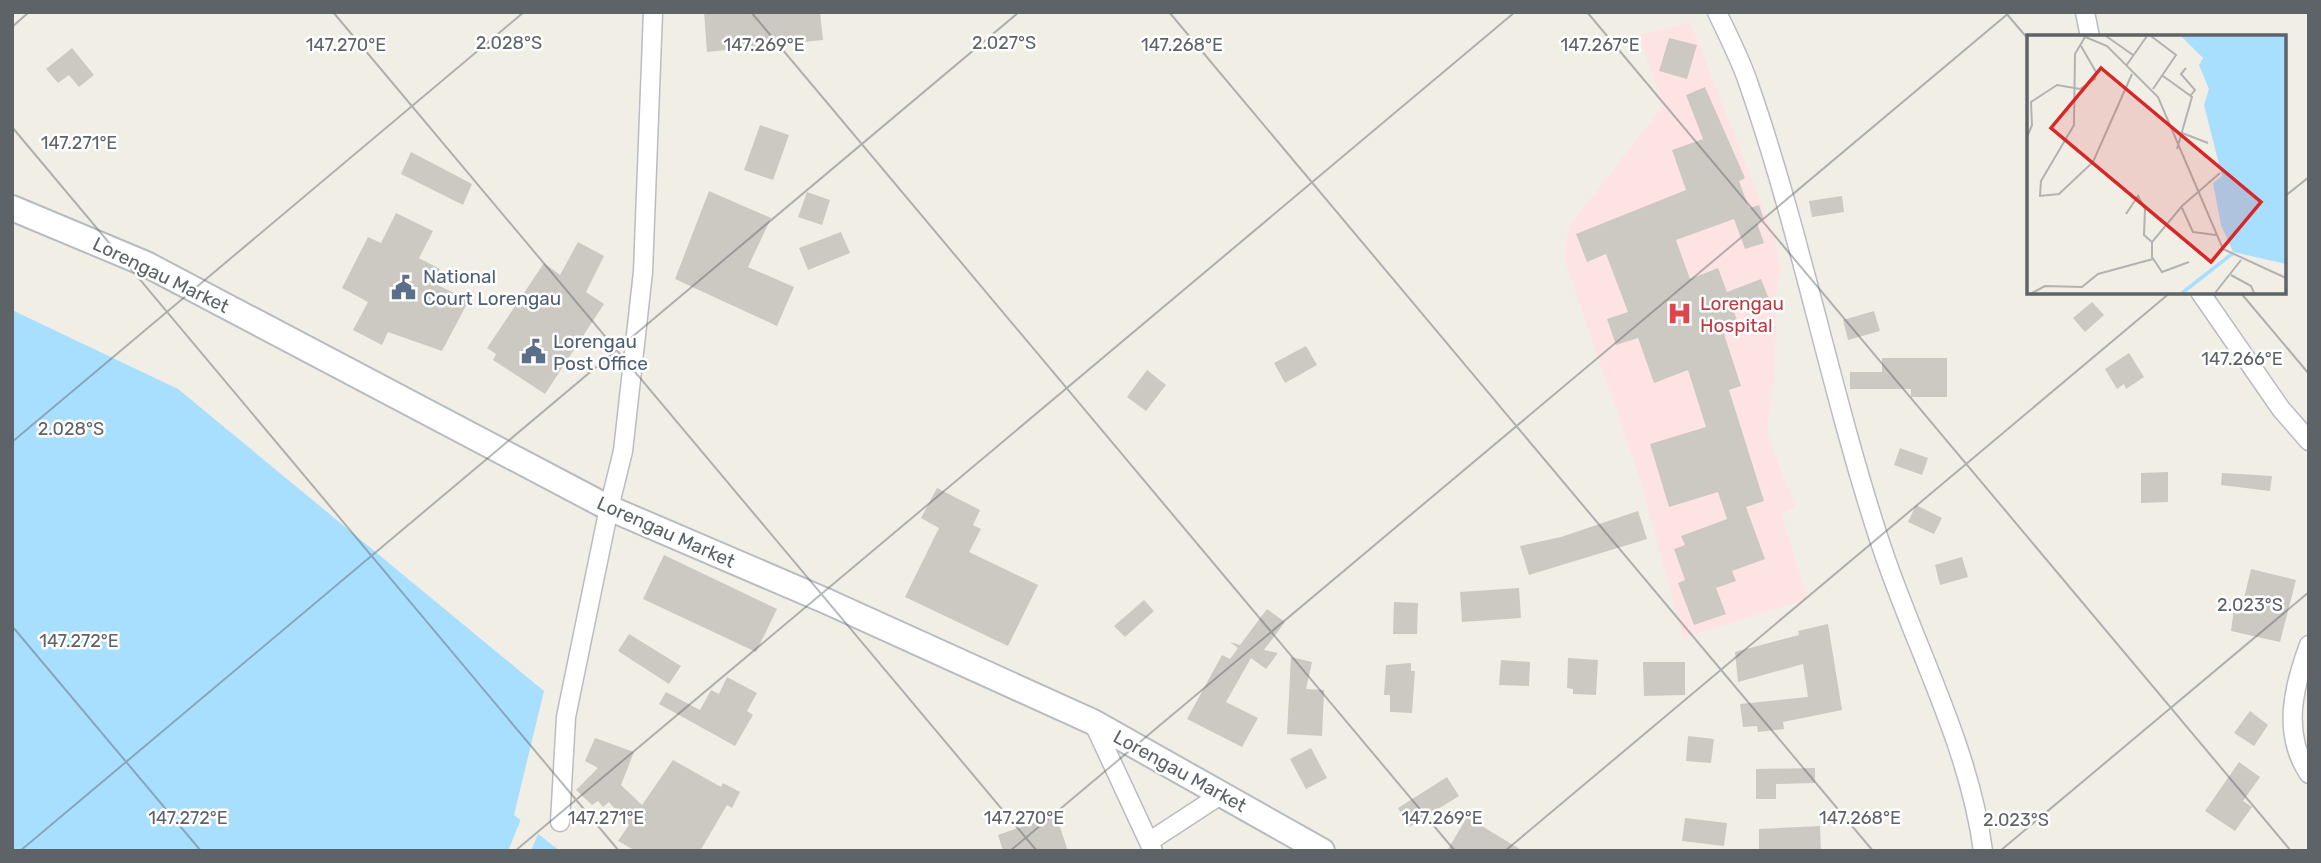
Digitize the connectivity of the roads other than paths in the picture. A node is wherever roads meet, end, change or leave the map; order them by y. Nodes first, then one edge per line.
1 (653, 12) edge
2 (1717, 12) edge
3 (2085, 12) edge
4 (2090, 35) edge
5 (12, 208) edge
6 (2201, 294) edge
7 (2309, 441) edge
8 (608, 508) junction
9 (2309, 645) edge
10 (1093, 722) junction
11 (2309, 774) edge
12 (1222, 794) junction
13 (560, 822) dead end
14 (1152, 846) edge
15 (1322, 851) edge
16 (1983, 851) edge

1 - 8 street
2 - 16 street
3 - 4 street
5 - 8 main road, Lorengau Market
6 - 7 street
8 - 10 main road, Lorengau Market
8 - 13 street
9 - 11 street
10 - 12 main road, Lorengau Market
10 - 14 street
12 - 14 street
12 - 15 main road, Lorengau Market

